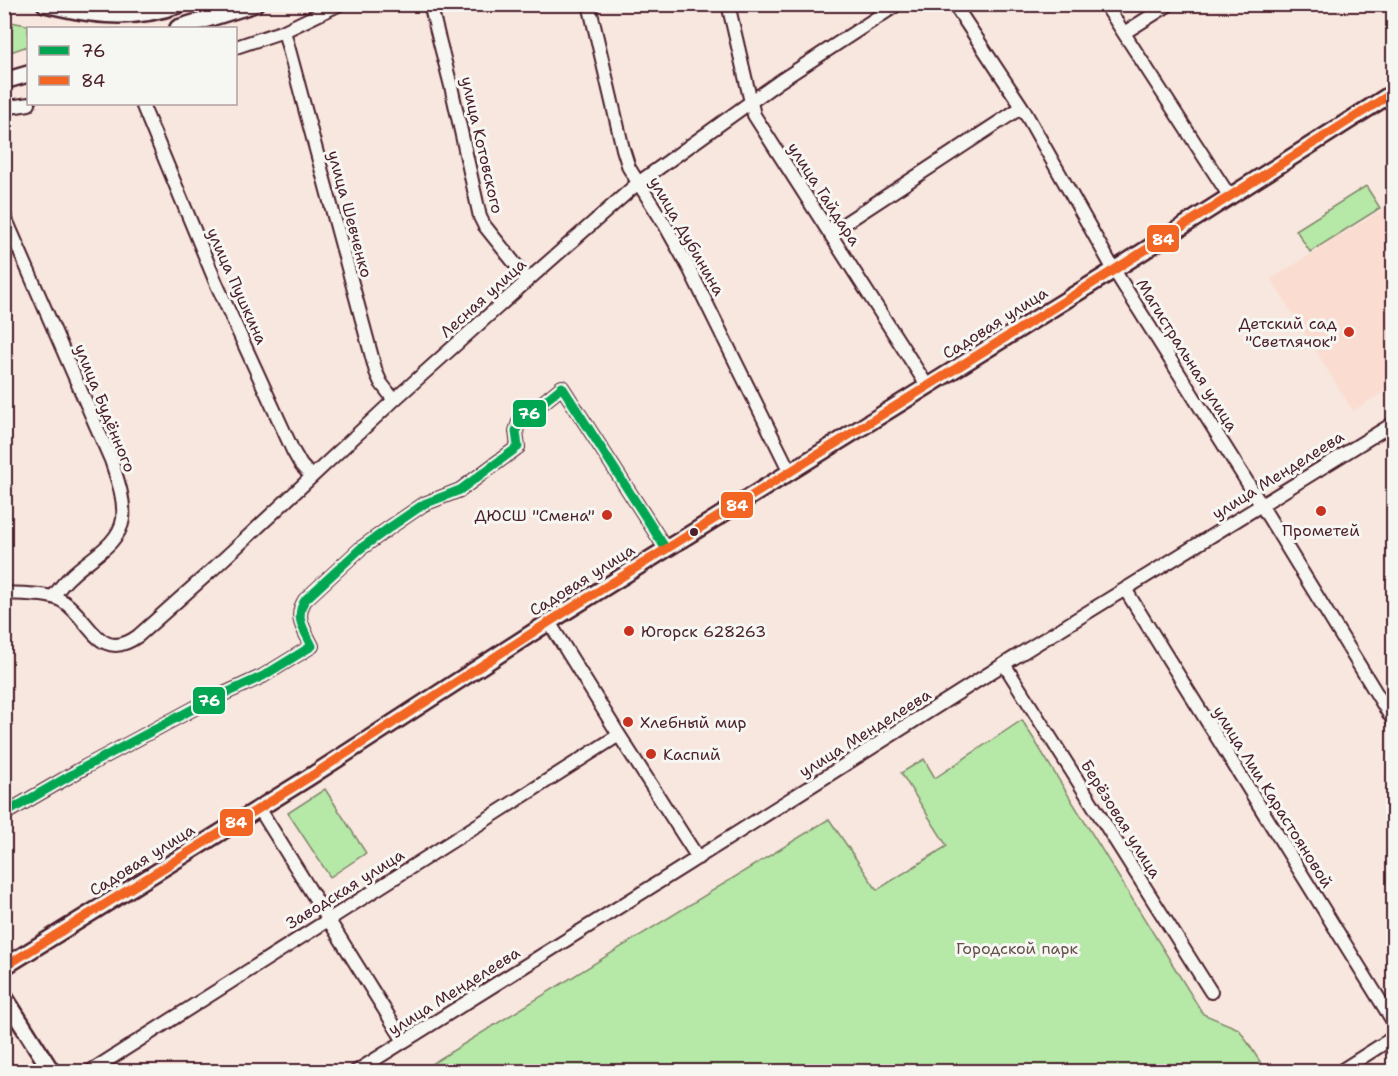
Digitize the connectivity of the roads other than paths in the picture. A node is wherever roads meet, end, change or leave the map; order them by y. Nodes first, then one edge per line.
1 (45, 4) edge
2 (56, 4) edge
3 (181, 4) edge
4 (231, 4) edge
5 (255, 4) edge
6 (340, 4) edge
7 (430, 4) edge
8 (589, 4) edge
9 (728, 4) edge
10 (898, 4) edge
11 (954, 4) edge
12 (1105, 4) edge
13 (1170, 4) edge
14 (72, 11) junction
15 (196, 23) junction
16 (182, 27) edge
17 (284, 31) junction
18 (1124, 33) junction
19 (237, 47) edge
20 (27, 74) edge
21 (4, 81) edge
22 (1394, 92) edge
23 (751, 102) junction
24 (27, 104) edge
25 (142, 105) edge
26 (1022, 106) junction
27 (4, 108) edge
28 (638, 183) junction
29 (1230, 197) junction
30 (4, 215) edge
31 (830, 233) junction
32 (1114, 270) junction
33 (528, 280) junction
34 (928, 387) junction
35 (394, 400) junction
36 (1394, 423) edge
37 (790, 472) junction
38 (311, 476) junction
39 (1261, 505) junction
40 (666, 549) junction
41 (1125, 589) junction
42 (4, 593) edge
43 (53, 597) junction
44 (549, 622) junction
45 (1004, 664) junction
46 (1394, 722) edge
47 (619, 735) junction
48 (259, 808) junction
49 (4, 814) edge
50 (698, 858) junction
51 (328, 918) junction
52 (4, 967) edge
53 (1211, 992) dead end
54 (4, 996) edge
55 (1394, 1023) edge
56 (1394, 1037) edge
57 (404, 1041) junction
58 (52, 1071) edge
59 (89, 1071) edge
60 (356, 1071) edge
61 (1339, 1071) edge

1 - 14 street
2 - 14 street
3 - 14 street
4 - 15 street
5 - 15 street
6 - 17 street
7 - 33 street, улица Котовского
8 - 28 street, улица Дубинина
9 - 23 street, улица Гайдара
10 - 23 street, Лесная улица
11 - 26 street, Магистральная улица
12 - 18 street
13 - 18 street
15 - 16 street
17 - 19 street
17 - 35 street, улица Шевченко
18 - 29 street
20 - 21 street
22 - 29 street, Садовая улица
23 - 28 street, Лесная улица
23 - 31 street, улица Гайдара
24 - 27 street
25 - 38 street, улица Пушкина
26 - 31 street
26 - 32 street, Магистральная улица
28 - 33 street, Лесная улица
28 - 37 street, улица Дубинина
29 - 32 street, Садовая улица
30 - 43 street, улица Будённого
31 - 34 street, улица Гайдара
32 - 34 street, Садовая улица
32 - 39 street, Магистральная улица
33 - 35 street, Лесная улица
34 - 37 street, Садовая улица
35 - 38 street, Лесная улица
36 - 39 street, улица Менделеева
37 - 40 street, Садовая улица
38 - 43 street, Лесная улица
39 - 41 street, улица Менделеева
39 - 46 street, Магистральная улица
40 - 44 street, Садовая улица
40 - 49 street
41 - 45 street, улица Менделеева
41 - 55 street, улица Лии Карастояновой
42 - 43 street
44 - 47 street
44 - 48 street, Садовая улица
45 - 50 street, улица Менделеева
45 - 53 street, Берёзовая улица
47 - 50 street
47 - 51 street, Заводская улица
48 - 51 street
48 - 52 street, Садовая улица
50 - 57 street, улица Менделеева
51 - 57 street
51 - 59 street, Заводская улица
54 - 58 street
56 - 61 street
57 - 60 street, улица Менделеева

